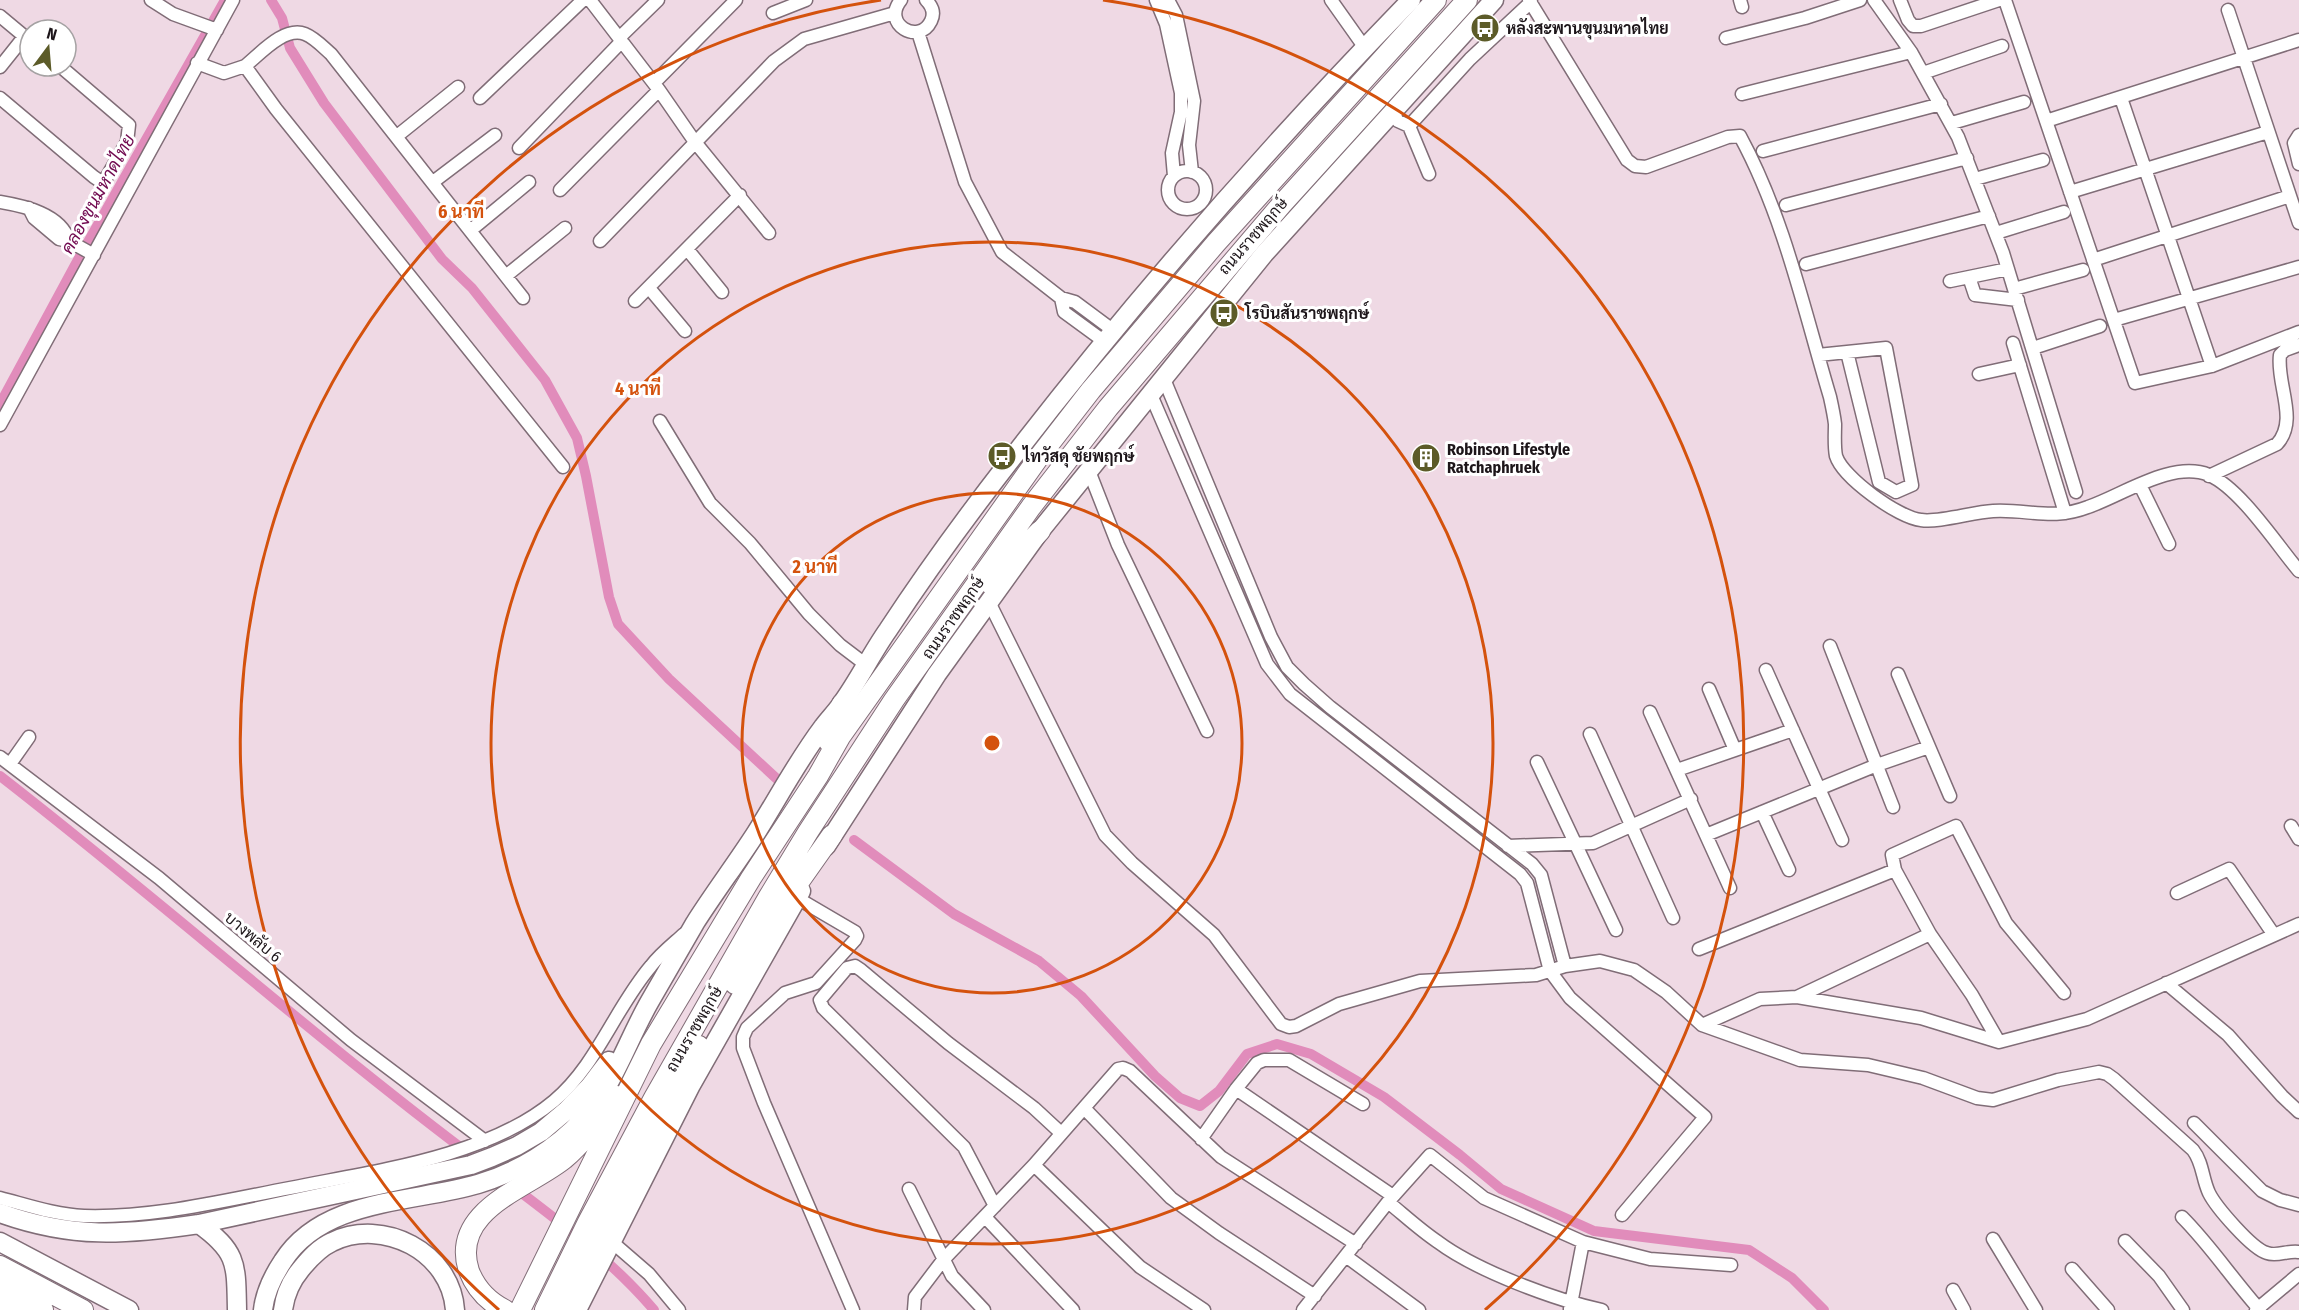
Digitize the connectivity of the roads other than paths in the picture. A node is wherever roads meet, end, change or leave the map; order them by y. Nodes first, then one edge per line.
1 (151, 0) edge
2 (233, 0) edge
3 (583, 0) edge
4 (590, 0) edge
5 (658, 0) edge
6 (736, 0) edge
7 (806, 0) edge
8 (902, 0) edge
9 (1156, 0) edge
10 (1168, 0) edge
11 (1331, 0) edge
12 (1406, 0) edge
13 (1411, 0) edge
14 (1436, 0) edge
15 (1467, 0) edge
16 (1494, 0) edge
17 (1503, 0) edge
18 (1860, 0) edge
19 (1874, 0) edge
20 (1900, 0) edge
21 (1999, 0) edge
22 (2005, 0) edge
23 (932, 1) edge
24 (1530, 1) edge
25 (2228, 10) dead end
26 (773, 12) dead end
27 (895, 13) junction
28 (0, 16) edge
29 (1418, 20) junction
30 (1476, 20) junction
31 (1387, 24) junction
32 (214, 29) junction
33 (18, 31) edge
34 (918, 32) junction
35 (1726, 38) dead end
36 (620, 40) junction
37 (2299, 40) edge
38 (2002, 45) dead end
39 (18, 48) edge
40 (1365, 48) junction
41 (1911, 52) junction
42 (2244, 58) junction
43 (197, 63) junction
44 (245, 66) junction
45 (0, 67) edge
46 (1343, 73) junction
47 (1923, 73) junction
48 (74, 78) edge
49 (458, 87) dead end
50 (656, 87) junction
51 (1742, 94) dead end
52 (0, 98) edge
53 (480, 98) dead end
54 (2121, 98) junction
55 (2024, 102) dead end
56 (1941, 104) junction
57 (1392, 114) junction
58 (2046, 122) junction
59 (1952, 123) junction
60 (1409, 126) junction
61 (2268, 132) junction
62 (495, 135) dead end
63 (2299, 135) edge
64 (396, 136) junction
65 (1338, 141) junction
66 (695, 142) junction
67 (519, 148) dead end
68 (1763, 151) dead end
69 (1967, 158) junction
70 (2043, 160) dead end
71 (2299, 164) edge
72 (2145, 169) junction
73 (1192, 172) junction
74 (1428, 174) dead end
75 (1174, 176) junction
76 (1976, 179) junction
77 (433, 182) junction
78 (529, 182) dead end
79 (560, 189) dead end
80 (2070, 192) junction
81 (740, 195) junction
82 (2290, 196) junction
83 (0, 202) edge
84 (1786, 205) dead end
85 (1190, 208) junction
86 (2064, 213) dead end
87 (1989, 216) junction
88 (2299, 223) edge
89 (566, 228) dead end
90 (1200, 229) junction
91 (471, 230) junction
92 (769, 233) dead end
93 (1996, 233) junction
94 (2168, 236) junction
95 (600, 241) dead end
96 (687, 249) junction
97 (90, 253) junction
98 (1264, 254) junction
99 (2093, 260) junction
100 (1806, 264) dead end
101 (2299, 267) edge
102 (2008, 268) junction
103 (2083, 270) dead end
104 (507, 275) junction
105 (1968, 277) junction
106 (1950, 281) dead end
107 (649, 288) junction
108 (722, 292) dead end
109 (2016, 295) junction
110 (524, 298) dead end
111 (2189, 299) junction
112 (635, 301) dead end
113 (2114, 321) junction
114 (2100, 326) dead end
115 (685, 331) dead end
116 (2299, 332) edge
117 (1109, 336) junction
118 (2013, 343) dead end
119 (2299, 345) edge
120 (2032, 348) junction
121 (1847, 352) junction
122 (1818, 355) junction
123 (2020, 365) junction
124 (2212, 366) junction
125 (1979, 374) dead end
126 (1164, 379) junction
127 (1151, 395) junction
128 (660, 421) dead end
129 (0, 425) edge
130 (563, 467) dead end
131 (1089, 471) junction
132 (2209, 476) junction
133 (2140, 485) junction
134 (2076, 492) dead end
135 (2065, 513) junction
136 (1040, 531) junction
137 (2169, 544) dead end
138 (2299, 571) edge
139 (989, 602) junction
140 (953, 619) junction
141 (1271, 637) junction
142 (1257, 640) junction
143 (1830, 646) dead end
144 (865, 664) junction
145 (1766, 670) dead end
146 (1898, 674) dead end
147 (1709, 689) dead end
148 (842, 704) junction
149 (1650, 712) dead end
150 (1793, 730) junction
151 (1207, 731) dead end
152 (1590, 734) dead end
153 (29, 737) dead end
154 (1929, 747) junction
155 (1735, 750) junction
156 (5, 761) edge
157 (1538, 762) dead end
158 (1876, 765) junction
159 (1677, 770) junction
160 (818, 776) junction
161 (1819, 789) junction
162 (1950, 796) dead end
163 (1691, 800) junction
164 (1893, 807) dead end
165 (1762, 812) junction
166 (1631, 826) junction
167 (2291, 826) dead end
168 (832, 835) junction
169 (1706, 835) junction
170 (2299, 839) edge
171 (1842, 840) dead end
172 (1575, 843) junction
173 (1508, 846) junction
174 (1789, 870) dead end
175 (1895, 870) junction
176 (1730, 888) dead end
177 (2177, 892) dead end
178 (797, 898) junction
179 (1672, 918) dead end
180 (696, 922) junction
181 (2299, 924) edge
182 (1616, 930) dead end
183 (1930, 934) junction
184 (2274, 935) junction
185 (1699, 949) dead end
186 (1565, 966) junction
187 (1550, 971) junction
188 (2166, 983) junction
189 (2064, 993) dead end
190 (1797, 997) junction
191 (1702, 1024) junction
192 (636, 1026) junction
193 (1999, 1042) junction
194 (651, 1044) junction
195 (1236, 1089) junction
196 (1363, 1104) dead end
197 (1084, 1108) junction
198 (2299, 1112) edge
199 (2194, 1123) dead end
200 (1061, 1133) junction
201 (1201, 1139) junction
202 (479, 1144) junction
203 (1034, 1165) junction
204 (909, 1189) dead end
205 (0, 1198) edge
206 (1390, 1199) junction
207 (2299, 1205) edge
208 (995, 1206) junction
209 (0, 1213) edge
210 (1622, 1215) dead end
211 (2182, 1217) dead end
212 (985, 1218) junction
213 (199, 1224) junction
214 (1993, 1239) dead end
215 (2125, 1241) dead end
216 (0, 1242) edge
217 (1583, 1242) junction
218 (1356, 1244) junction
219 (2299, 1252) edge
220 (605, 1255) junction
221 (1347, 1257) junction
222 (943, 1260) junction
223 (1731, 1265) dead end
224 (0, 1266) edge
225 (2072, 1269) dead end
226 (2299, 1274) edge
227 (0, 1287) edge
228 (1953, 1290) dead end
229 (1316, 1296) junction
230 (581, 1305) edge
231 (1570, 1306) edge
232 (2258, 1309) edge
233 (43, 1310) edge
234 (83, 1310) edge
235 (129, 1310) edge
236 (237, 1310) edge
237 (263, 1310) edge
238 (283, 1310) edge
239 (455, 1310) edge
240 (505, 1310) edge
241 (520, 1310) edge
242 (545, 1310) edge
243 (551, 1310) edge
244 (679, 1310) edge
245 (853, 1310) edge
246 (914, 1310) edge
247 (984, 1310) edge
248 (1073, 1310) edge
249 (1204, 1310) edge
250 (1304, 1310) edge
251 (1419, 1310) edge
252 (1602, 1310) edge
253 (1964, 1310) edge
254 (2036, 1310) edge
255 (2108, 1310) edge
256 (2183, 1310) edge

1 - 32 street
2 - 32 street
3 - 53 street
4 - 36 street
5 - 36 street
6 - 50 street
7 - 26 street
8 - 27 street
9 - 75 street
10 - 73 street
11 - 40 street
12 - 31 main road
13 - 31 main road
14 - 29 main road, ถนนราชพฤกษ์
15 - 65 main road, ถนนราชพฤกษ์
16 - 30 main road, ถนนราชพฤกษ์
17 - 30 main road, ถนนราชพฤกษ์
18 - 35 street
19 - 41 street
20 - 21 street
22 - 58 street
23 - 34 street
24 - 60 street
24 - 122 street
25 - 42 street
27 - 34 street
27 - 66 street
28 - 33 street
29 - 46 main road
29 - 160 main road, ถนนราชพฤกษ์
30 - 57 main road, ถนนราชพฤกษ์
31 - 40 main road
32 - 43 street
34 - 117 street
36 - 50 street
36 - 67 street
37 - 42 street
38 - 47 street
39 - 45 street
40 - 46 main road
41 - 47 street
41 - 51 street
42 - 54 street
42 - 61 street
43 - 44 street
43 - 97 street
44 - 64 street
44 - 130 street
46 - 90 main road
47 - 56 street
48 - 52 street
49 - 64 street
50 - 66 street
50 - 79 street
54 - 58 street
54 - 72 street
55 - 59 street
56 - 59 street
56 - 68 street
57 - 60 street
57 - 98 main road, ถนนราชพฤกษ์
58 - 80 street
59 - 69 street
60 - 74 street
61 - 72 street
61 - 82 street
62 - 77 street
63 - 71 street
64 - 77 street
65 - 98 main road
65 - 140 main road, ถนนราชพฤกษ์
66 - 81 street
66 - 95 street
69 - 76 street
69 - 84 street
70 - 76 street
72 - 80 street
72 - 94 street
73 - 75 street
73 - 85 street
75 - 85 street
76 - 87 street
77 - 91 street
78 - 91 street
80 - 99 street
81 - 92 street
81 - 96 street
82 - 88 street
82 - 94 street
83 - 97 street
85 - 90 street
86 - 93 street
87 - 93 street
87 - 100 street
89 - 104 street
90 - 117 main road
91 - 104 street
93 - 102 street
94 - 99 street
94 - 111 street
96 - 107 street
96 - 108 street
97 - 129 street
98 - 126 main road, ถนนราชพฤกษ์
99 - 113 street
101 - 111 street
102 - 105 street
102 - 109 street
103 - 109 street
104 - 110 street
105 - 106 street
105 - 109 street
107 - 112 street
107 - 115 street
109 - 120 street
111 - 113 street
111 - 124 street
113 - 124 street
114 - 120 street
116 - 124 street
117 - 144 main road
118 - 123 street
119 - 132 street
120 - 134 street
121 - 121 street
121 - 122 street
122 - 135 street
123 - 125 street
123 - 135 street
126 - 127 main road, ถนนราชพฤกษ์
126 - 141 street
127 - 131 main road, ถนนราชพฤกษ์
127 - 142 street
128 - 144 street
131 - 136 main road, ถนนราชพฤกษ์
131 - 151 street
132 - 133 street
132 - 138 street
133 - 135 street
133 - 137 street
136 - 139 main road, ถนนราชพฤกษ์
136 - 140 main road
139 - 168 main road, ถนนราชพฤกษ์
139 - 187 street
140 - 242 main road, ถนนราชพฤกษ์
141 - 142 street
141 - 173 street
142 - 187 street
143 - 158 street
144 - 148 main road
145 - 150 street
146 - 154 street
147 - 155 street
148 - 160 main road
148 - 180 main road
149 - 159 street
150 - 155 street
150 - 161 street
152 - 166 street
153 - 156 street
154 - 158 street
154 - 162 street
155 - 159 street
156 - 202 street, บางพลับ 6
157 - 172 street
158 - 161 street
158 - 164 street
159 - 163 street
160 - 194 main road, ถนนราชพฤกษ์
161 - 165 street
161 - 171 street
163 - 166 street
163 - 169 street
165 - 169 street
165 - 174 street
166 - 172 street
166 - 179 street
167 - 170 street
168 - 178 main road, ถนนราชพฤกษ์
168 - 243 main road
169 - 176 street
172 - 173 street
172 - 182 street
173 - 186 street
175 - 183 street
175 - 185 street
175 - 189 street
177 - 184 street
178 - 220 main road, ถนนราชพฤกษ์
178 - 245 street
180 - 192 main road
180 - 202 street
181 - 184 street
183 - 190 street
183 - 193 street
184 - 188 street
186 - 187 street
186 - 191 street
187 - 210 street
188 - 193 street
188 - 198 street
190 - 191 street
190 - 193 street
191 - 219 street
192 - 213 main road
192 - 237 main road
194 - 240 main road
194 - 241 main road, ถนนราชพฤกษ์
195 - 196 street
195 - 201 street
195 - 206 street
197 - 200 street
197 - 201 street
197 - 229 street
199 - 207 street
200 - 203 street
200 - 208 street
201 - 218 street
202 - 205 street
203 - 208 street
203 - 249 street
204 - 222 street
206 - 217 street
206 - 218 street
206 - 231 street
208 - 212 street
209 - 213 main road
211 - 232 street
212 - 222 street
212 - 248 street
213 - 236 main road
214 - 254 street
215 - 256 street
216 - 235 main road
217 - 223 street
217 - 231 street
218 - 221 street
220 - 230 main road, ถนนราชพฤกษ์
220 - 244 street
221 - 229 street
221 - 251 street
222 - 246 street
222 - 247 street
224 - 234 main road
225 - 255 street
226 - 232 street
227 - 233 main road
228 - 253 street
229 - 250 street
231 - 252 street
238 - 239 main road

